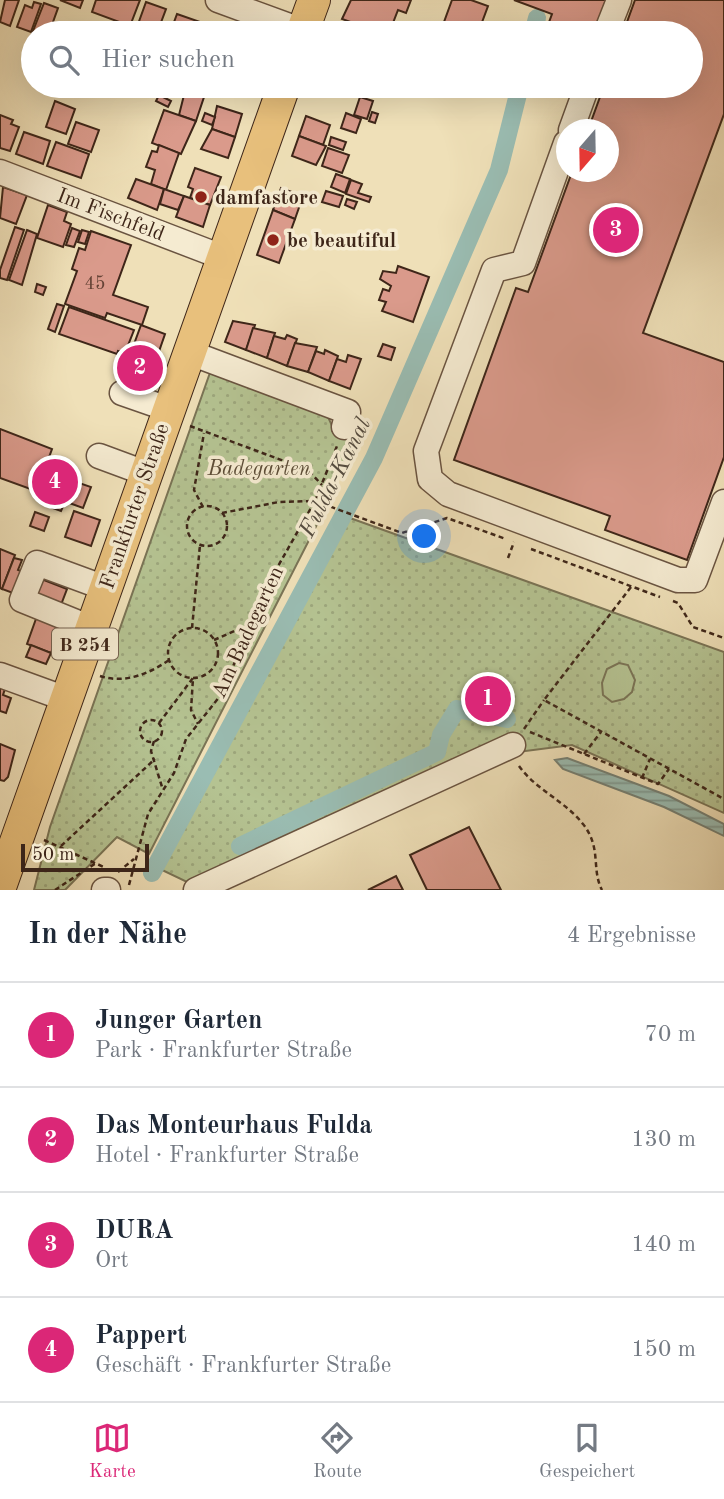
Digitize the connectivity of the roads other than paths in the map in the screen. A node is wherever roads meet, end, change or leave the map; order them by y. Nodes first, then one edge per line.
1 (218, 0) edge
2 (314, 0) edge
3 (619, 0) edge
4 (274, 21) edge
5 (307, 21) edge
6 (611, 21) edge
7 (280, 98) edge
8 (583, 98) edge
9 (575, 119) edge
10 (556, 171) edge
11 (0, 172) edge
12 (222, 257) junction
13 (188, 352) junction
14 (122, 393) dead end
15 (178, 417) junction
16 (344, 427) road end
17 (99, 456) dead end
18 (145, 473) junction
19 (724, 502) edge
20 (105, 588) junction
21 (91, 628) junction
22 (0, 675) edge
23 (66, 699) junction
24 (514, 741) road end
25 (0, 887) edge
26 (195, 890) edge

1 - 4 street
2 - 5 main road
3 - 6 street
7 - 12 main road, Frankfurter Straße / B 254
8 - 9 street
10 - 19 street
11 - 12 street, Im Fischfeld
12 - 13 main road, Frankfurter Straße / B 254
13 - 15 main road, Frankfurter Straße / B 254
13 - 16 street
14 - 15 street
15 - 18 main road, Frankfurter Straße / B 254
17 - 18 street
18 - 20 main road, Frankfurter Straße / B 254
20 - 21 main road, Frankfurter Straße / B 254
20 - 21 street
21 - 23 main road, Frankfurter Straße / B 254
22 - 23 street
23 - 25 main road, Frankfurter Straße / B 254
24 - 26 street

